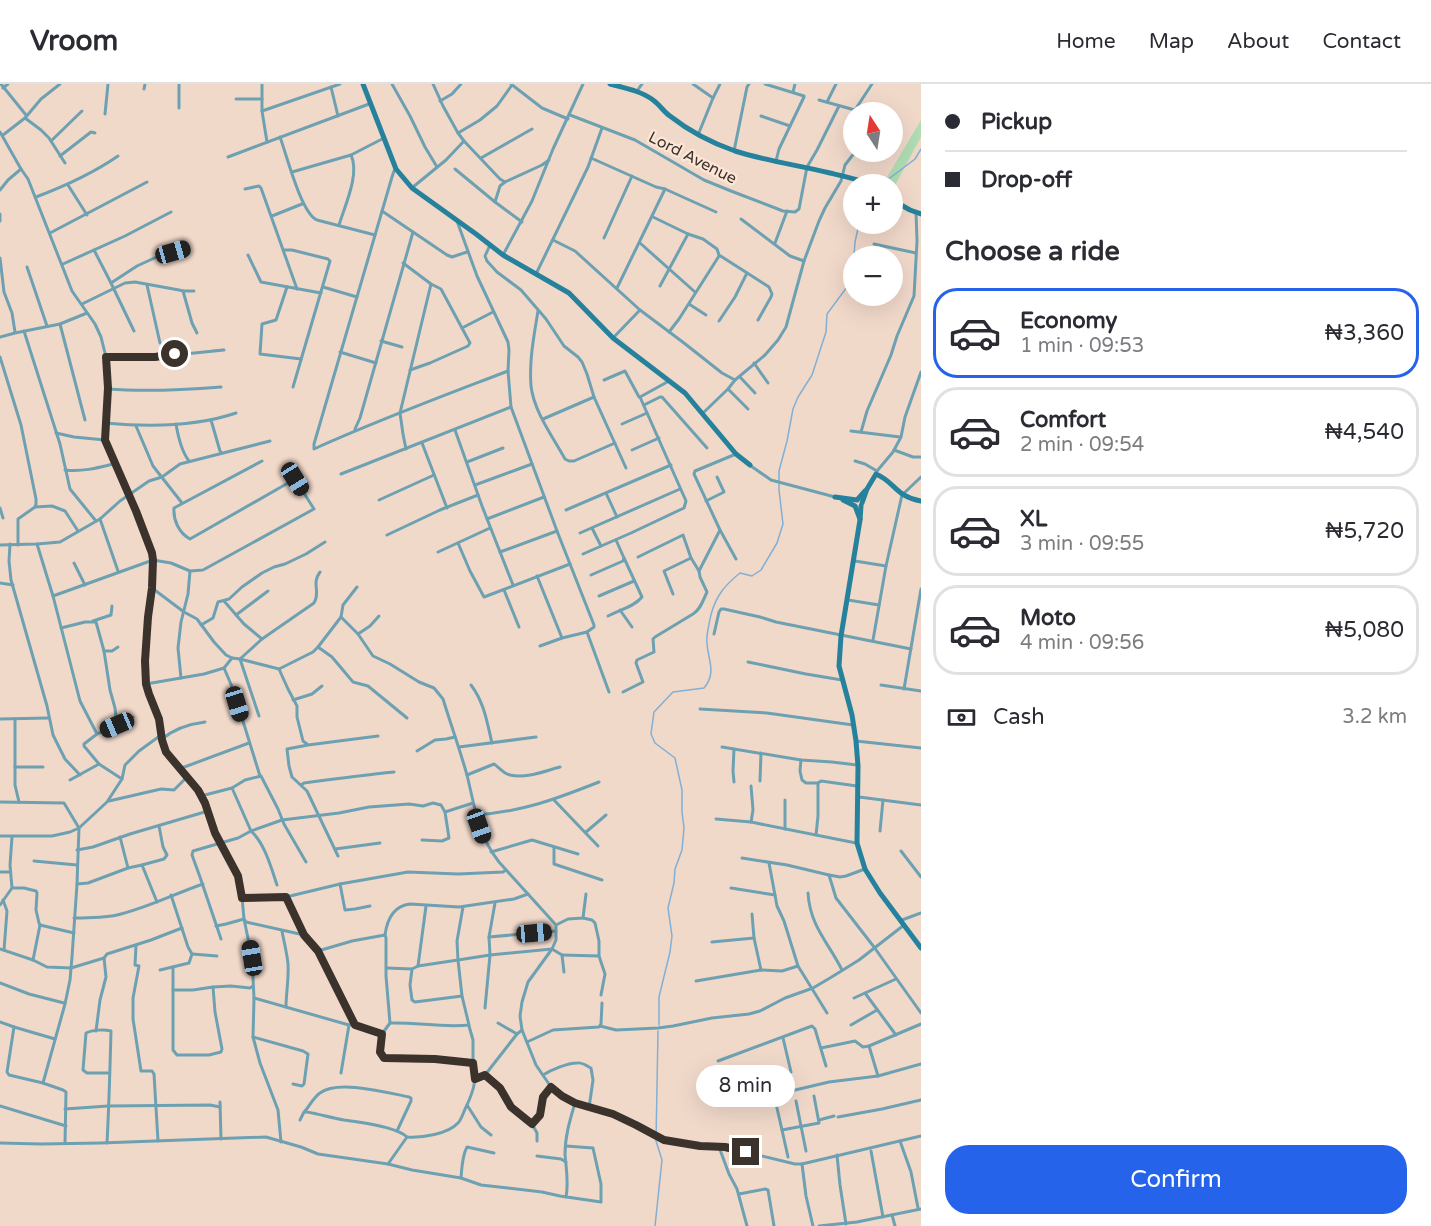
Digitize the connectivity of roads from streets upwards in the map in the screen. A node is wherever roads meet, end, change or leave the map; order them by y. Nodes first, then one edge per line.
1 (8, 84) edge
2 (60, 84) edge
3 (108, 84) edge
4 (145, 84) edge
5 (179, 84) edge
6 (262, 84) edge
7 (340, 84) edge
8 (364, 84) edge
9 (392, 84) edge
10 (433, 84) edge
11 (461, 84) edge
12 (583, 84) edge
13 (610, 84) edge
14 (642, 84) edge
15 (693, 84) edge
16 (720, 84) edge
17 (749, 84) edge
18 (765, 84) edge
19 (795, 84) edge
20 (836, 84) edge
21 (872, 84) edge
22 (513, 85) edge
23 (2, 86) edge
24 (331, 87) junction
25 (144, 89) dead end
26 (637, 91) junction
27 (793, 92) junction
28 (712, 98) junction
29 (236, 99) dead end
30 (261, 99) junction
31 (440, 100) junction
32 (819, 100) dead end
33 (827, 102) junction
34 (860, 102) edge
35 (370, 103) junction
36 (839, 106) junction
37 (843, 107) edge
38 (179, 108) dead end
39 (82, 111) dead end
40 (261, 111) junction
41 (105, 114) dead end
42 (570, 115) junction
43 (338, 116) junction
44 (761, 116) dead end
45 (26, 117) junction
46 (568, 119) junction
47 (790, 126) junction
48 (602, 128) junction
49 (532, 129) dead end
50 (1, 133) edge
51 (95, 133) dead end
52 (458, 133) junction
53 (698, 135) junction
54 (280, 137) junction
55 (384, 138) junction
56 (51, 141) junction
57 (464, 141) junction
58 (267, 142) junction
59 (734, 151) junction
60 (351, 154) junction
61 (60, 156) junction
62 (118, 156) dead end
63 (228, 157) dead end
64 (480, 158) junction
65 (591, 158) junction
66 (549, 160) junction
67 (776, 161) junction
68 (847, 162) edge
69 (65, 163) dead end
70 (437, 167) junction
71 (807, 167) junction
72 (21, 169) junction
73 (396, 169) junction
74 (455, 169) dead end
75 (292, 172) junction
76 (632, 176) junction
77 (842, 176) junction
78 (500, 179) junction
79 (147, 182) dead end
80 (505, 182) junction
81 (68, 185) junction
82 (500, 186) junction
83 (412, 188) junction
84 (244, 189) dead end
85 (665, 189) junction
86 (0, 190) edge
87 (36, 197) junction
88 (495, 202) junction
89 (302, 204) junction
90 (903, 206) edge
91 (382, 211) junction
92 (787, 211) junction
93 (171, 212) dead end
94 (716, 212) dead end
95 (918, 213) edge
96 (0, 214) edge
97 (87, 215) junction
98 (272, 216) junction
99 (653, 217) junction
100 (456, 219) junction
101 (741, 219) dead end
102 (0, 221) edge
103 (522, 222) junction
104 (339, 225) junction
105 (413, 232) junction
106 (50, 233) junction
107 (688, 234) junction
108 (375, 235) junction
109 (604, 238) dead end
110 (553, 240) junction
111 (640, 243) junction
112 (775, 244) junction
113 (874, 244) dead end
114 (490, 245) junction
115 (184, 249) dead end
116 (94, 250) junction
117 (284, 250) junction
118 (467, 252) junction
119 (917, 253) junction
120 (248, 255) dead end
121 (503, 255) junction
122 (719, 255) junction
123 (0, 258) edge
124 (804, 261) junction
125 (403, 263) junction
126 (63, 264) junction
127 (27, 267) dead end
128 (669, 269) junction
129 (747, 273) junction
130 (536, 274) junction
131 (111, 283) junction
132 (431, 284) junction
133 (147, 285) junction
134 (660, 286) dead end
135 (287, 287) junction
136 (323, 287) junction
137 (617, 288) junction
138 (114, 289) junction
139 (297, 289) junction
140 (183, 291) junction
141 (194, 291) dead end
142 (695, 292) junction
143 (321, 293) junction
144 (357, 297) junction
145 (82, 304) junction
146 (689, 304) junction
147 (640, 310) junction
148 (538, 311) junction
149 (493, 312) junction
150 (87, 313) junction
151 (706, 315) dead end
152 (758, 320) dead end
153 (719, 321) dead end
154 (60, 324) junction
155 (47, 326) junction
156 (462, 328) junction
157 (24, 331) junction
158 (134, 331) dead end
159 (669, 332) junction
160 (15, 333) junction
161 (197, 333) dead end
162 (0, 337) edge
163 (614, 338) junction
164 (381, 341) junction
165 (160, 343) dead end
166 (402, 347) dead end
167 (212, 351) dead end
168 (340, 352) junction
169 (0, 357) edge
170 (106, 357) junction
171 (301, 359) junction
172 (375, 363) junction
173 (754, 363) junction
174 (410, 370) junction
175 (508, 371) junction
176 (921, 372) edge
177 (740, 376) junction
178 (604, 380) dead end
179 (669, 380) junction
180 (735, 380) junction
181 (768, 383) dead end
182 (221, 387) dead end
183 (293, 387) dead end
184 (108, 388) junction
185 (729, 389) junction
186 (755, 393) dead end
187 (594, 397) junction
188 (640, 397) junction
189 (644, 405) junction
190 (511, 407) junction
191 (748, 409) dead end
192 (236, 413) dead end
193 (400, 413) junction
194 (647, 413) junction
195 (702, 414) junction
196 (543, 419) junction
197 (85, 420) dead end
198 (211, 420) junction
199 (105, 423) junction
200 (176, 424) junction
201 (622, 424) dead end
202 (136, 426) junction
203 (455, 430) junction
204 (355, 431) junction
205 (851, 431) dead end
206 (861, 432) junction
207 (56, 434) junction
208 (901, 437) junction
209 (659, 438) junction
210 (105, 440) junction
211 (270, 441) dead end
212 (422, 443) junction
213 (615, 443) junction
214 (503, 448) dead end
215 (707, 448) dead end
216 (406, 449) junction
217 (632, 450) dead end
218 (894, 450) junction
219 (224, 452) junction
220 (736, 454) junction
221 (921, 457) edge
222 (192, 461) junction
223 (262, 461) dead end
224 (855, 461) dead end
225 (467, 462) junction
226 (114, 464) junction
227 (532, 464) junction
228 (671, 465) junction
229 (750, 465) joint
230 (626, 468) dead end
231 (65, 470) junction
232 (877, 473) junction
233 (341, 474) dead end
234 (434, 475) junction
235 (162, 477) junction
236 (717, 477) dead end
237 (921, 477) edge
238 (475, 485) junction
239 (681, 488) junction
240 (606, 493) junction
241 (129, 494) junction
242 (478, 495) junction
243 (902, 495) junction
244 (544, 497) junction
245 (835, 497) joint
246 (379, 500) dead end
247 (706, 501) junction
248 (921, 501) edge
249 (182, 504) junction
250 (859, 504) junction
251 (35, 507) junction
252 (0, 508) edge
253 (447, 508) junction
254 (566, 510) dead end
255 (616, 517) junction
256 (3, 518) dead end
257 (487, 519) junction
258 (98, 520) junction
259 (490, 528) junction
260 (592, 528) junction
261 (78, 531) junction
262 (556, 531) junction
263 (720, 531) junction
264 (580, 533) dead end
265 (387, 535) dead end
266 (616, 540) junction
267 (325, 542) dead end
268 (458, 543) junction
269 (10, 544) junction
270 (37, 544) junction
271 (18, 545) junction
272 (0, 546) edge
273 (601, 546) junction
274 (438, 552) dead end
275 (500, 552) junction
276 (583, 554) dead end
277 (638, 557) dead end
278 (624, 558) junction
279 (691, 558) junction
280 (153, 560) junction
281 (736, 560) dead end
282 (853, 561) junction
283 (74, 563) dead end
284 (570, 564) junction
285 (886, 566) junction
286 (190, 571) junction
287 (699, 571) junction
288 (118, 572) junction
289 (320, 572) dead end
290 (591, 575) dead end
291 (537, 576) junction
292 (11, 580) junction
293 (634, 581) junction
294 (0, 583) edge
295 (5, 583) junction
296 (13, 585) junction
297 (85, 585) junction
298 (513, 585) junction
299 (357, 587) dead end
300 (152, 588) junction
301 (921, 589) edge
302 (504, 590) junction
303 (268, 591) dead end
304 (673, 594) dead end
305 (53, 596) junction
306 (599, 596) dead end
307 (848, 600) junction
308 (224, 601) junction
309 (879, 605) junction
310 (112, 606) dead end
311 (620, 610) junction
312 (184, 612) junction
313 (236, 615) junction
314 (379, 616) dead end
315 (608, 616) dead end
316 (341, 617) junction
317 (89, 622) junction
318 (201, 625) junction
319 (519, 627) dead end
320 (632, 627) dead end
321 (62, 628) junction
322 (587, 632) junction
323 (358, 634) junction
324 (714, 634) dead end
325 (841, 636) junction
326 (562, 638) junction
327 (262, 639) junction
328 (873, 640) junction
329 (540, 646) dead end
330 (118, 647) dead end
331 (318, 647) junction
332 (911, 649) junction
333 (104, 651) junction
334 (231, 658) junction
335 (240, 658) junction
336 (748, 662) dead end
337 (224, 668) junction
338 (279, 669) junction
339 (181, 678) junction
340 (842, 680) junction
341 (146, 684) junction
342 (471, 685) dead end
343 (881, 685) dead end
344 (322, 686) dead end
345 (904, 689) junction
346 (921, 691) edge
347 (609, 692) dead end
348 (623, 692) dead end
349 (293, 700) junction
350 (700, 709) dead end
351 (259, 716) dead end
352 (133, 717) dead end
353 (48, 718) junction
354 (407, 718) dead end
355 (0, 719) edge
356 (15, 719) junction
357 (205, 722) dead end
358 (117, 725) junction
359 (854, 726) junction
360 (97, 734) junction
361 (161, 735) junction
362 (378, 736) dead end
363 (455, 737) junction
364 (536, 737) dead end
365 (162, 740) junction
366 (856, 741) junction
367 (249, 743) junction
368 (492, 743) junction
369 (308, 745) junction
370 (459, 747) junction
371 (722, 747) dead end
372 (921, 748) edge
373 (734, 749) junction
374 (417, 751) dead end
375 (761, 753) junction
376 (801, 760) junction
377 (99, 764) junction
378 (15, 766) junction
379 (560, 766) dead end
380 (858, 766) junction
381 (43, 767) dead end
382 (179, 769) junction
383 (394, 772) dead end
384 (80, 775) junction
385 (467, 775) junction
386 (260, 776) junction
387 (186, 777) junction
388 (122, 779) junction
389 (70, 780) dead end
390 (760, 781) dead end
391 (599, 782) dead end
392 (734, 782) dead end
393 (818, 783) junction
394 (301, 786) junction
395 (751, 786) dead end
396 (858, 786) junction
397 (232, 788) junction
398 (201, 796) junction
399 (857, 797) junction
400 (554, 800) junction
401 (883, 800) junction
402 (107, 801) junction
403 (785, 801) dead end
404 (0, 802) edge
405 (19, 802) junction
406 (473, 803) junction
407 (921, 806) edge
408 (208, 811) junction
409 (445, 812) junction
410 (319, 814) junction
411 (475, 815) junction
412 (606, 815) dead end
413 (716, 819) dead end
414 (282, 820) junction
415 (751, 822) junction
416 (159, 826) junction
417 (78, 828) junction
418 (785, 829) junction
419 (251, 831) junction
420 (880, 831) dead end
421 (586, 832) junction
422 (816, 835) junction
423 (0, 837) edge
424 (12, 837) junction
425 (120, 837) junction
426 (422, 840) dead end
427 (220, 843) junction
428 (380, 843) dead end
429 (857, 843) junction
430 (598, 846) dead end
431 (554, 847) junction
432 (335, 849) junction
433 (78, 850) junction
434 (901, 851) dead end
435 (491, 852) junction
436 (578, 854) dead end
437 (338, 856) dead end
438 (742, 858) dead end
439 (34, 861) dead end
440 (306, 862) dead end
441 (770, 862) junction
442 (77, 865) junction
443 (142, 866) junction
444 (128, 868) junction
445 (866, 869) junction
446 (506, 870) junction
447 (0, 872) edge
448 (10, 872) junction
449 (829, 875) junction
450 (921, 877) edge
451 (602, 880) dead end
452 (77, 884) junction
453 (203, 884) junction
454 (340, 884) junction
455 (277, 885) dead end
456 (12, 888) junction
457 (731, 888) dead end
458 (808, 893) dead end
459 (528, 894) junction
460 (586, 894) dead end
461 (171, 895) junction
462 (775, 895) junction
463 (286, 897) junction
464 (242, 898) junction
465 (3, 900) junction
466 (157, 902) junction
467 (495, 903) junction
468 (0, 905) edge
469 (426, 905) junction
470 (370, 906) dead end
471 (463, 907) junction
472 (921, 913) edge
473 (0, 914) edge
474 (7, 914) junction
475 (752, 914) dead end
476 (74, 918) junction
477 (583, 918) junction
478 (244, 919) junction
479 (902, 923) junction
480 (40, 925) junction
481 (556, 925) junction
482 (216, 926) junction
483 (182, 928) junction
484 (282, 931) junction
485 (556, 931) junction
486 (74, 933) junction
487 (304, 935) junction
488 (385, 936) junction
489 (489, 937) junction
490 (754, 938) junction
491 (220, 939) dead end
492 (712, 942) dead end
493 (136, 945) junction
494 (874, 947) junction
495 (921, 948) edge
496 (552, 949) junction
497 (2, 950) edge
498 (318, 951) junction
499 (192, 954) junction
500 (490, 955) junction
501 (562, 955) junction
502 (217, 956) dead end
503 (599, 956) junction
504 (104, 958) junction
505 (33, 960) junction
506 (458, 960) junction
507 (418, 966) junction
508 (798, 966) junction
509 (172, 967) junction
510 (71, 968) junction
511 (387, 968) junction
512 (412, 969) junction
513 (160, 970) dead end
514 (762, 970) junction
515 (842, 970) junction
516 (564, 972) dead end
517 (896, 979) junction
518 (696, 981) dead end
519 (0, 983) edge
520 (213, 987) junction
521 (251, 987) junction
522 (813, 988) junction
523 (173, 990) junction
524 (866, 993) junction
525 (602, 995) dead end
526 (462, 996) junction
527 (854, 998) dead end
528 (254, 999) junction
529 (64, 1003) junction
530 (602, 1003) dead end
531 (286, 1007) junction
532 (485, 1008) dead end
533 (877, 1010) junction
534 (827, 1013) dead end
535 (921, 1013) edge
536 (0, 1022) edge
537 (390, 1023) junction
538 (498, 1023) dead end
539 (921, 1024) edge
540 (349, 1025) junction
541 (355, 1025) junction
542 (469, 1025) junction
543 (851, 1025) dead end
544 (600, 1026) junction
545 (14, 1027) junction
546 (522, 1030) junction
547 (96, 1031) junction
548 (382, 1034) junction
549 (517, 1034) junction
550 (896, 1035) junction
551 (253, 1037) junction
552 (783, 1038) junction
553 (55, 1039) junction
554 (527, 1042) junction
555 (869, 1046) junction
556 (821, 1048) junction
557 (718, 1061) dead end
558 (473, 1063) junction
559 (921, 1064) edge
560 (826, 1066) dead end
561 (792, 1072) dead end
562 (110, 1073) junction
563 (341, 1073) dead end
564 (485, 1075) junction
565 (543, 1075) junction
566 (878, 1076) junction
567 (475, 1079) junction
568 (43, 1083) junction
569 (293, 1084) dead end
570 (551, 1087) junction
571 (713, 1094) dead end
572 (774, 1095) junction
573 (814, 1096) dead end
574 (921, 1100) edge
575 (796, 1101) dead end
576 (220, 1102) dead end
577 (575, 1103) junction
578 (467, 1105) junction
579 (0, 1106) edge
580 (108, 1106) junction
581 (156, 1106) junction
582 (220, 1107) junction
583 (590, 1108) junction
584 (65, 1109) junction
585 (304, 1113) junction
586 (300, 1120) dead end
587 (819, 1120) junction
588 (532, 1124) junction
589 (66, 1126) junction
590 (801, 1127) junction
591 (782, 1130) junction
592 (397, 1131) junction
593 (490, 1135) dead end
594 (921, 1136) edge
595 (407, 1137) junction
596 (221, 1139) junction
597 (158, 1141) junction
598 (537, 1141) dead end
599 (900, 1141) junction
600 (281, 1142) junction
601 (0, 1143) edge
602 (65, 1143) junction
603 (107, 1143) junction
604 (566, 1146) junction
605 (719, 1147) junction
606 (806, 1151) dead end
607 (872, 1151) dead end
608 (494, 1154) dead end
609 (837, 1155) junction
610 (537, 1156) dead end
611 (788, 1157) dead end
612 (566, 1162) junction
613 (388, 1164) junction
614 (802, 1164) junction
615 (461, 1178) junction
616 (738, 1194) junction
617 (566, 1197) junction
618 (920, 1209) edge
619 (892, 1215) junction
620 (883, 1217) junction
621 (848, 1224) edge
622 (747, 1226) edge
623 (774, 1226) edge
624 (813, 1226) edge
625 (819, 1226) edge
626 (895, 1226) edge

1 - 23 street
2 - 45 street
3 - 41 street
4 - 25 street
5 - 38 street
6 - 30 street
7 - 24 street
8 - 35 street
9 - 70 street
10 - 31 street
11 - 31 street
12 - 42 street
13 - 26 street
14 - 26 street
15 - 28 street
16 - 28 street
17 - 59 street
18 - 27 street
19 - 27 street
20 - 33 street
21 - 34 street
22 - 46 street
22 - 52 street
23 - 45 street
24 - 40 street
24 - 43 street
26 - 53 street
27 - 47 street
28 - 53 street
29 - 30 street
30 - 40 street
31 - 52 street
32 - 33 street
33 - 36 street
35 - 43 street
35 - 55 street
36 - 37 street
36 - 71 street
39 - 56 street
40 - 58 street
42 - 46 street
42 - 48 street, Lord Avenue
43 - 54 street
44 - 47 street
45 - 50 street
45 - 56 street
46 - 66 street
47 - 67 street
48 - 65 street
48 - 92 street, Lord Avenue
49 - 64 street
50 - 72 street
51 - 61 street
52 - 57 street
53 - 59 street
54 - 58 street
54 - 75 street
55 - 60 street
55 - 73 street
56 - 61 street
57 - 64 street
57 - 70 street
58 - 63 street
59 - 67 street
60 - 75 street
60 - 104 street
61 - 69 street
62 - 81 street
64 - 78 street
65 - 76 street
65 - 110 street
66 - 80 street
66 - 103 street
67 - 71 street
68 - 77 street
70 - 83 street
71 - 77 street
71 - 92 street
72 - 86 street
72 - 87 street
73 - 83 street
73 - 91 street
74 - 88 street
75 - 89 street
76 - 85 street
76 - 109 street
77 - 124 street
78 - 80 street
78 - 82 street
79 - 97 street
80 - 82 street
81 - 87 street
81 - 97 street
82 - 88 street
83 - 100 street
84 - 98 street
85 - 94 street
85 - 99 street
87 - 106 street
88 - 103 street
89 - 98 street
89 - 104 street
90 - 95 street
91 - 105 street
91 - 108 street
92 - 112 street
93 - 116 street
95 - 119 street
96 - 102 street
97 - 106 street
98 - 117 street
99 - 107 street
99 - 111 street
100 - 114 street
100 - 118 street
101 - 112 street
103 - 121 street
104 - 108 street
105 - 118 street
105 - 125 street
106 - 126 street
107 - 122 street
107 - 128 street
108 - 144 street
110 - 130 street
110 - 137 street
111 - 128 street
111 - 137 street
112 - 124 street
113 - 119 street
114 - 121 street
114 - 148 street
115 - 131 street
116 - 126 street
116 - 131 street
117 - 136 street
117 - 139 street
118 - 149 street
119 - 206 street
120 - 135 street
121 - 130 street
122 - 129 street
122 - 142 street
123 - 160 street
124 - 173 street
125 - 132 street
125 - 164 street
126 - 145 street
127 - 155 street
128 - 134 street
128 - 142 street
129 - 152 street
129 - 153 street
130 - 163 street
131 - 138 street
132 - 156 street
132 - 174 street
133 - 138 street
133 - 140 street
133 - 165 street
135 - 139 street
135 - 171 street
136 - 143 street
136 - 144 street
137 - 147 street
138 - 145 street
138 - 158 street
139 - 143 street
140 - 141 street
140 - 161 street
142 - 146 street
143 - 171 street
144 - 168 street
145 - 150 street
146 - 151 street
146 - 159 street
147 - 159 street
147 - 163 street
148 - 187 street
148 - 196 street
149 - 156 street
149 - 175 street
150 - 154 street
150 - 170 street
154 - 155 street
154 - 197 street
155 - 157 street
156 - 174 street
157 - 160 street
157 - 207 street
159 - 180 street
160 - 162 street
163 - 179 street
164 - 166 street
164 - 172 street
167 - 170 street
168 - 172 street
168 - 204 street
169 - 251 street
170 - 184 street
171 - 183 street
172 - 204 street
173 - 177 street
173 - 181 street
174 - 193 street
175 - 190 street
175 - 193 street
176 - 208 street
177 - 180 street
177 - 186 street
178 - 188 street
179 - 188 street
179 - 195 street
180 - 185 street
182 - 184 street
184 - 199 street
185 - 191 street
185 - 195 street
187 - 196 street
187 - 213 street
188 - 189 street
189 - 194 street
189 - 215 street
190 - 203 street
190 - 227 street
192 - 198 street
193 - 204 street
193 - 216 street
194 - 201 street
194 - 209 street
195 - 220 street
196 - 213 street
198 - 200 street
198 - 219 street
199 - 202 street
199 - 210 street
200 - 202 street
200 - 222 street
202 - 235 street
203 - 212 street
203 - 225 street
205 - 206 street
206 - 208 street
207 - 210 street
207 - 231 street
208 - 218 street
209 - 217 street
209 - 228 street
210 - 226 street
211 - 219 street
212 - 216 street
212 - 234 street
213 - 230 street
214 - 225 street
216 - 233 street
218 - 221 street
218 - 232 street
219 - 222 street
220 - 229 street
220 - 247 street
222 - 235 street
223 - 249 street
224 - 232 street
225 - 238 street
226 - 231 street
226 - 241 street
227 - 238 street
227 - 244 street
228 - 239 street
228 - 240 street
229 - 245 street
231 - 258 street
232 - 243 street
232 - 250 street
234 - 246 street
234 - 253 street
235 - 241 street
235 - 249 street
236 - 247 street
237 - 243 street
238 - 242 street
239 - 255 street
239 - 266 street
240 - 254 street
240 - 255 street
241 - 258 street
241 - 280 street
242 - 253 street
242 - 257 street
243 - 248 street
243 - 285 street
244 - 257 street
244 - 262 street
245 - 250 street
247 - 263 street
249 - 286 street
250 - 282 street
251 - 261 street
251 - 271 street
252 - 256 street
253 - 265 street
255 - 260 street
257 - 259 street
258 - 261 street
258 - 288 street
259 - 268 street
259 - 275 street
260 - 264 street
260 - 273 street
261 - 270 street
262 - 275 street
262 - 284 street
263 - 281 street
263 - 287 street
266 - 273 street
266 - 278 street
267 - 308 street
268 - 274 street
268 - 302 street
269 - 271 street
269 - 272 street
269 - 292 street
270 - 271 street
270 - 305 street
273 - 276 street
275 - 298 street
277 - 279 street
278 - 290 street
278 - 293 street
279 - 287 street
279 - 304 street
280 - 286 street
280 - 288 street
280 - 300 street
282 - 285 street
282 - 307 street
283 - 297 street
284 - 291 street
284 - 322 street
285 - 309 street
286 - 312 street
287 - 348 street
288 - 297 street
289 - 327 street
291 - 298 street
291 - 326 street
292 - 295 street
292 - 296 street
293 - 306 street
293 - 311 street
294 - 295 street
295 - 296 street
296 - 353 street
297 - 305 street
298 - 302 street
299 - 316 street
300 - 312 street
300 - 341 street
301 - 332 street
302 - 319 street
303 - 313 street
305 - 321 street
307 - 309 street
307 - 325 street
308 - 313 street
308 - 318 street
309 - 328 street
310 - 317 street
311 - 315 street
311 - 320 street
312 - 318 street
312 - 339 street
313 - 327 street
314 - 323 street
316 - 323 street
316 - 331 street
317 - 321 street
317 - 333 street
318 - 334 street
321 - 360 street
322 - 326 street
322 - 347 street
323 - 363 street
324 - 325 street
325 - 328 street
325 - 340 street
326 - 329 street
327 - 335 street
328 - 332 street
330 - 333 street
331 - 338 street
331 - 354 street
332 - 345 street
333 - 358 street
334 - 335 street
334 - 337 street
335 - 338 street
335 - 351 street
336 - 340 street
337 - 339 street
337 - 367 street
338 - 349 street
339 - 341 street
340 - 359 street
341 - 361 street
342 - 368 street
343 - 345 street
344 - 349 street
345 - 346 street
349 - 369 street
350 - 359 street
352 - 358 street
353 - 356 street
353 - 384 street
355 - 356 street
356 - 378 street
357 - 365 street
358 - 360 street
359 - 366 street
360 - 377 street
361 - 365 street
361 - 388 street
362 - 369 street
363 - 370 street
363 - 374 street
364 - 368 street
365 - 382 street
366 - 372 street
366 - 380 street
367 - 382 street
367 - 386 street
368 - 370 street
369 - 394 street
370 - 385 street
371 - 373 street
373 - 375 street
373 - 392 street
375 - 376 street
375 - 390 street
376 - 380 street
376 - 393 street
377 - 384 street
377 - 388 street
378 - 381 street
378 - 405 street
379 - 385 street
380 - 396 street
382 - 387 street
383 - 394 street
384 - 389 street
385 - 406 street
386 - 397 street
386 - 414 street
387 - 398 street
387 - 402 street
388 - 402 street
391 - 400 street
393 - 396 street
393 - 422 street
394 - 410 street
395 - 415 street
396 - 399 street
397 - 398 street
397 - 419 street
398 - 408 street
399 - 401 street
399 - 429 street
400 - 411 street
400 - 421 street
401 - 407 street
401 - 420 street
402 - 417 street
403 - 418 street
404 - 405 street
405 - 417 street
406 - 409 street
406 - 411 street
408 - 416 street
408 - 427 street
409 - 410 street
409 - 426 street
410 - 414 street
410 - 432 street
411 - 435 street
412 - 421 street
413 - 415 street
414 - 419 street
414 - 440 street
415 - 418 street
416 - 425 street
416 - 443 street
417 - 424 street
417 - 433 street
418 - 422 street
419 - 427 street
419 - 455 street
421 - 430 street
422 - 429 street
423 - 424 street
424 - 448 street
425 - 433 street
425 - 444 street
427 - 453 street
427 - 464 street
428 - 432 street
429 - 445 street
431 - 435 street
431 - 436 street
431 - 451 street
432 - 437 street
433 - 442 street
434 - 450 street
435 - 446 street
438 - 441 street
439 - 442 street
441 - 449 street
441 - 462 street
442 - 452 street
443 - 444 street
443 - 466 street
444 - 452 street
445 - 449 street
445 - 479 street
446 - 454 street
446 - 459 street
447 - 448 street
448 - 456 street
449 - 494 street
452 - 476 street
453 - 461 street
453 - 482 street
454 - 463 street
454 - 470 street
456 - 465 street
456 - 480 street
457 - 462 street
458 - 515 street
459 - 467 street
459 - 481 street
460 - 477 street
461 - 466 street
461 - 483 street
462 - 508 street
463 - 464 street
463 - 487 street
464 - 478 street
465 - 468 street
465 - 474 street
466 - 476 street
467 - 471 street
467 - 489 street
469 - 471 street
469 - 488 street
469 - 507 street
471 - 506 street
472 - 479 street
473 - 474 street
474 - 497 street
475 - 490 street
476 - 486 street
477 - 481 street
477 - 503 street
478 - 482 street
478 - 484 street
478 - 521 street
479 - 494 street
479 - 495 street
480 - 486 street
480 - 505 street
481 - 485 street
482 - 491 street
483 - 493 street
483 - 499 street
484 - 487 street
484 - 531 street
485 - 489 street
485 - 496 street
486 - 510 street
487 - 498 street
488 - 498 street
488 - 511 street
489 - 500 street
490 - 492 street
490 - 514 street
493 - 504 street
493 - 581 street
494 - 515 street
494 - 517 street
496 - 500 street
496 - 501 street
496 - 546 street
497 - 505 street
498 - 541 street
499 - 502 street
499 - 509 street
500 - 506 street
500 - 532 street
501 - 503 street
501 - 516 street
503 - 525 street
504 - 510 street
504 - 547 street
505 - 510 street
506 - 507 street
506 - 526 street
507 - 512 street
508 - 514 street
508 - 522 street
509 - 513 street
509 - 523 street
510 - 529 street
511 - 512 street
511 - 537 street
512 - 526 street
514 - 518 street
515 - 522 street
517 - 524 street
517 - 535 street
519 - 529 street
520 - 521 street
520 - 523 street
520 - 523 street
521 - 528 street
522 - 534 street
522 - 544 street
524 - 527 street
524 - 533 street
526 - 542 street
528 - 531 street
528 - 551 street
529 - 553 street
530 - 544 street
531 - 540 street
533 - 543 street
533 - 550 street
536 - 545 street
537 - 542 street
537 - 548 street
538 - 549 street
539 - 550 street
540 - 541 street
540 - 563 street
541 - 548 street
542 - 558 street
544 - 554 street
545 - 553 street
545 - 568 street
546 - 549 street
546 - 554 street
547 - 562 street
547 - 562 street
548 - 558 street
549 - 564 street
550 - 555 street
551 - 569 street
551 - 600 street
552 - 556 street
552 - 557 street
552 - 561 street
553 - 568 street
554 - 565 street
555 - 556 street
555 - 566 street
556 - 560 street
558 - 567 street
559 - 566 street
562 - 580 street
564 - 567 street
564 - 588 street
565 - 570 street
565 - 583 street
566 - 572 street
567 - 578 street
568 - 584 street
570 - 577 street
570 - 588 street
571 - 572 street
572 - 591 street
573 - 587 street
574 - 587 street
575 - 590 street
576 - 582 street
577 - 583 street
577 - 604 street
578 - 593 street
578 - 595 street
579 - 589 street
580 - 581 street
580 - 584 street
580 - 603 street
581 - 582 street
581 - 597 street
582 - 596 street
583 - 605 street
584 - 589 street
585 - 586 street
585 - 592 street
585 - 592 street
587 - 590 street
588 - 598 street
589 - 602 street
590 - 591 street
590 - 606 street
591 - 611 street
592 - 595 street
594 - 599 street
595 - 613 street
596 - 597 street
596 - 600 street
597 - 603 street
599 - 609 street
599 - 618 street
600 - 613 street
601 - 602 street
602 - 603 street
604 - 612 street
604 - 617 street
605 - 614 street
605 - 616 street
607 - 620 street
608 - 615 street
609 - 614 street
609 - 621 street
610 - 612 street
612 - 617 street
613 - 615 street
614 - 624 street
615 - 617 street
616 - 622 street
616 - 623 street
618 - 619 street
619 - 620 street
619 - 626 street
620 - 621 street
621 - 625 street

